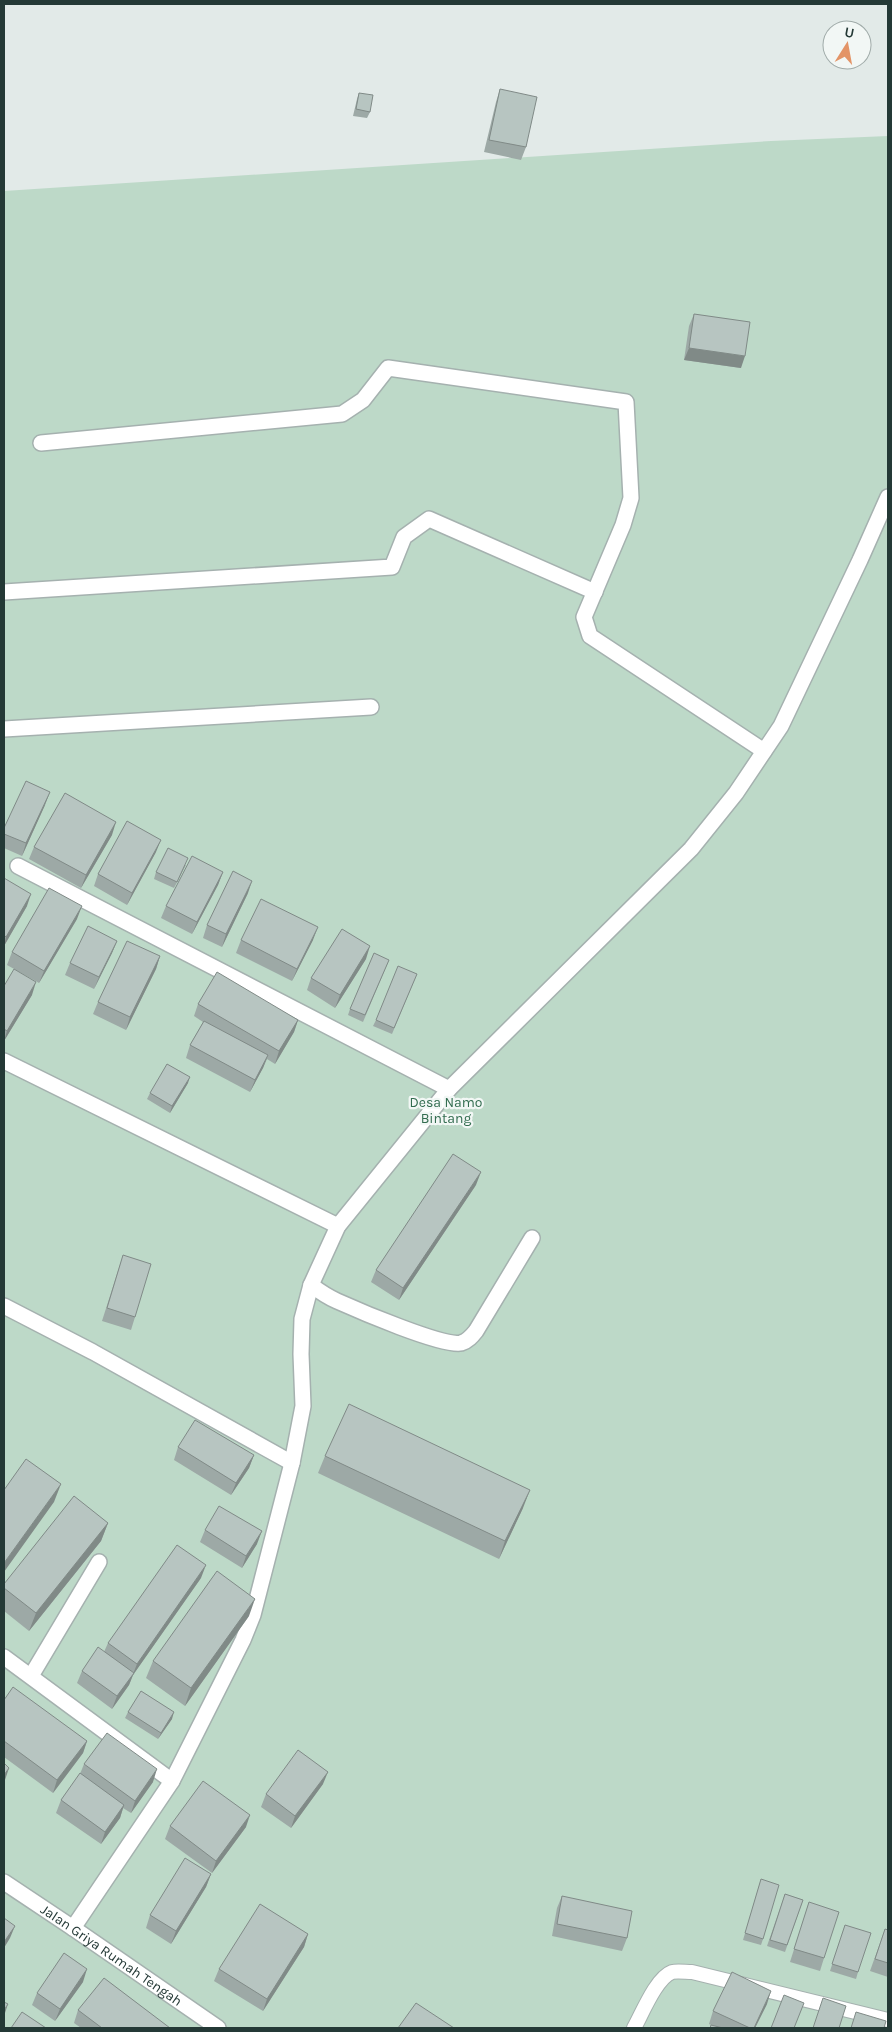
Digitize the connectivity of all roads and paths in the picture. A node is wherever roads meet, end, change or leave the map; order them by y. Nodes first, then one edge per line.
1 (41, 443) dead end
2 (888, 497) edge
3 (4, 592) edge
4 (595, 592) junction
5 (371, 707) dead end
6 (4, 729) edge
7 (764, 751) junction
8 (18, 866) dead end
9 (4, 1062) edge
10 (449, 1089) junction
11 (338, 1226) junction
12 (532, 1238) dead end
13 (310, 1286) junction
14 (4, 1306) edge
15 (292, 1463) junction
16 (100, 1562) dead end
17 (4, 1657) edge
18 (31, 1676) junction
19 (172, 1781) junction
20 (4, 1882) edge
21 (74, 1928) junction
22 (888, 2020) edge
23 (218, 2028) edge
24 (634, 2028) edge

1 - 4 street
2 - 7 street
3 - 4 street
4 - 7 street
5 - 6 street
7 - 10 street
8 - 10 street
9 - 11 street
10 - 11 street
11 - 13 street
12 - 13 street
13 - 15 street
14 - 15 street
15 - 19 street
16 - 18 street
17 - 18 street
18 - 19 street
19 - 21 street
20 - 21 street, Jalan Griya Rumah Tengah
21 - 23 street, Jalan Griya Rumah Tengah
22 - 24 lane

